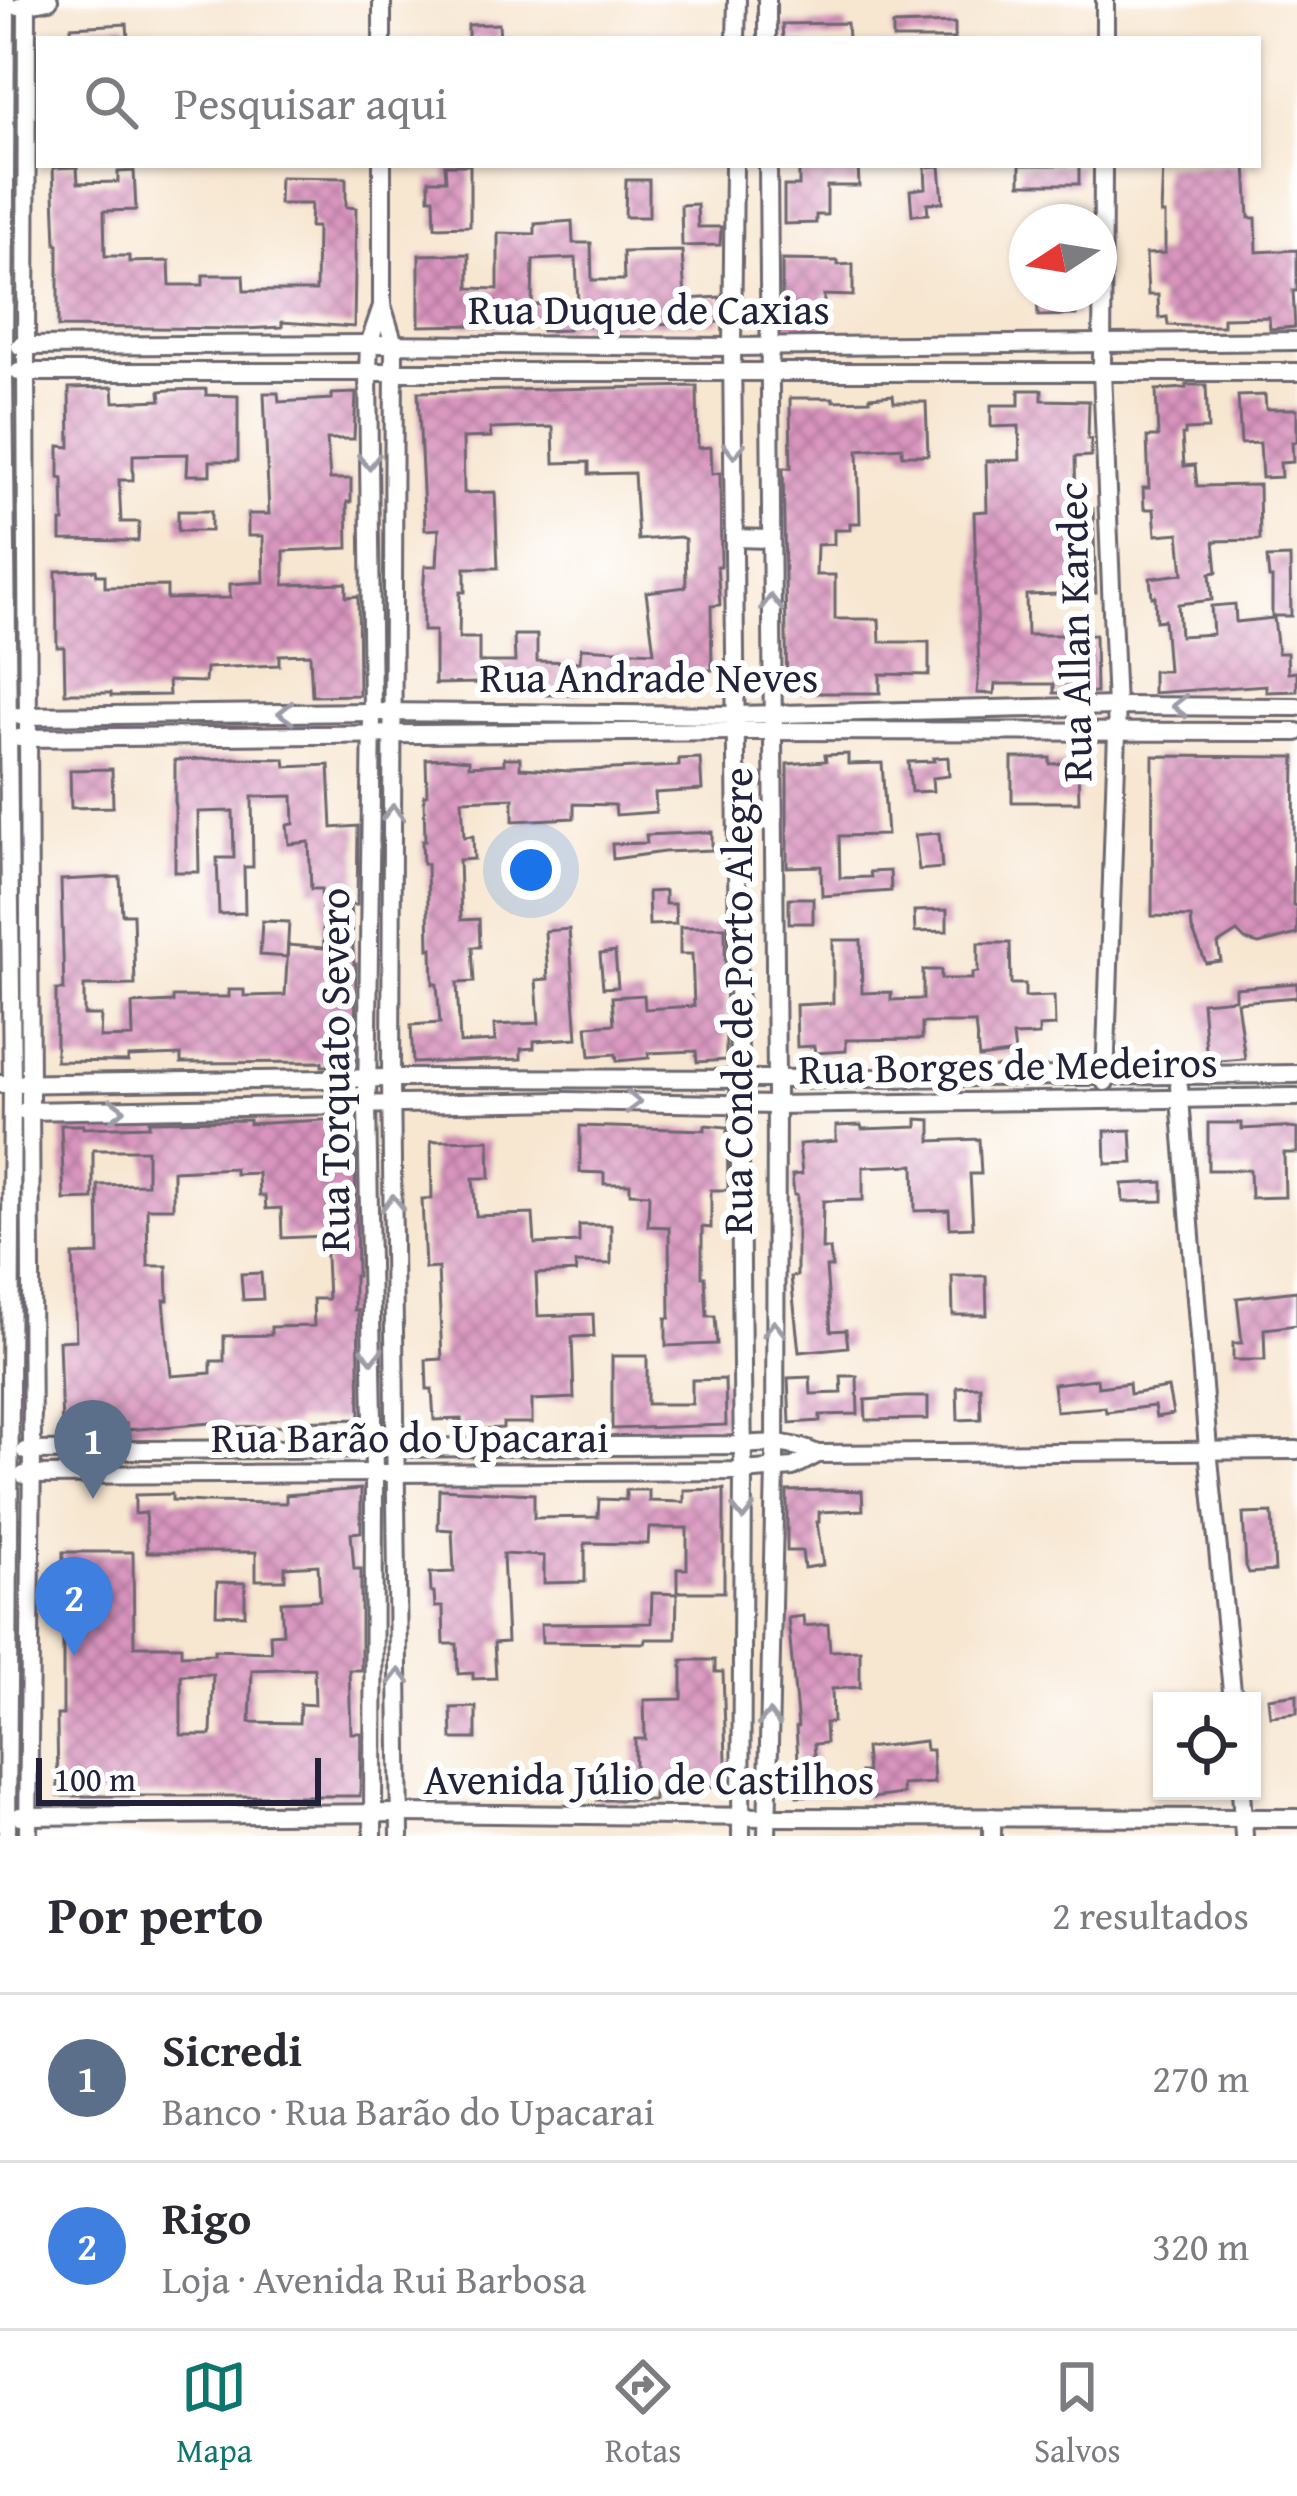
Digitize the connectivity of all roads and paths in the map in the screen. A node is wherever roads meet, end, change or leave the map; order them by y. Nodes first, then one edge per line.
1 (49, 0) edge
2 (382, 0) edge
3 (737, 0) edge
4 (767, 0) edge
5 (1105, 0) edge
6 (27, 3) edge
7 (4, 4) edge
8 (382, 36) edge
9 (736, 36) edge
10 (767, 36) edge
11 (1105, 36) edge
12 (27, 96) junction
13 (5, 97) junction
14 (382, 168) edge
15 (734, 168) edge
16 (768, 168) edge
17 (1103, 168) edge
18 (734, 185) junction
19 (768, 187) junction
20 (382, 305) junction
21 (1297, 340) edge
22 (1102, 342) junction
23 (369, 344) junction
24 (394, 344) junction
25 (957, 344) junction
26 (198, 345) junction
27 (2, 346) edge
28 (26, 346) junction
29 (567, 346) junction
30 (769, 346) junction
31 (732, 347) junction
32 (199, 371) junction
33 (368, 371) junction
34 (1102, 371) junction
35 (2, 372) edge
36 (26, 372) junction
37 (394, 372) junction
38 (567, 372) junction
39 (1297, 372) edge
40 (733, 373) junction
41 (955, 373) junction
42 (769, 374) junction
43 (734, 538) junction
44 (770, 539) junction
45 (394, 544) junction
46 (26, 545) junction
47 (5, 546) junction
48 (370, 546) junction
49 (1116, 706) junction
50 (1297, 706) edge
51 (949, 710) junction
52 (372, 712) junction
53 (394, 712) junction
54 (479, 713) junction
55 (201, 714) junction
56 (3, 716) edge
57 (27, 716) junction
58 (736, 723) junction
59 (771, 723) junction
60 (571, 724) junction
61 (950, 732) junction
62 (1117, 732) junction
63 (1297, 732) edge
64 (478, 734) junction
65 (371, 735) junction
66 (394, 736) junction
67 (202, 737) junction
68 (27, 738) junction
69 (3, 739) edge
70 (738, 901) junction
71 (773, 902) junction
72 (19, 918) junction
73 (369, 978) junction
74 (392, 978) junction
75 (1105, 1074) junction
76 (1297, 1074) edge
77 (1178, 1075) junction
78 (963, 1076) junction
79 (740, 1077) junction
80 (392, 1078) junction
81 (474, 1078) junction
82 (566, 1078) junction
83 (368, 1079) junction
84 (776, 1079) junction
85 (14, 1084) edge
86 (1180, 1097) junction
87 (1297, 1097) edge
88 (1105, 1098) junction
89 (566, 1101) junction
90 (962, 1101) junction
91 (475, 1103) junction
92 (740, 1103) junction
93 (367, 1106) junction
94 (392, 1106) junction
95 (776, 1106) junction
96 (14, 1111) edge
97 (742, 1284) junction
98 (775, 1287) junction
99 (394, 1310) junction
100 (371, 1312) junction
101 (774, 1442) junction
102 (742, 1445) junction
103 (373, 1446) junction
104 (395, 1447) junction
105 (560, 1447) junction
106 (190, 1449) junction
107 (1208, 1449) junction
108 (5, 1450) edge
109 (117, 1450) junction
110 (1297, 1450) edge
111 (32, 1451) junction
112 (818, 1454) junction
113 (775, 1468) junction
114 (397, 1471) junction
115 (743, 1471) junction
116 (374, 1472) junction
117 (562, 1472) junction
118 (117, 1474) junction
119 (190, 1474) junction
120 (4, 1475) edge
121 (32, 1475) junction
122 (742, 1639) junction
123 (8, 1640) junction
124 (770, 1640) junction
125 (28, 1641) junction
126 (1231, 1692) edge
127 (373, 1720) junction
128 (400, 1720) junction
129 (400, 1813) junction
130 (372, 1814) junction
131 (3, 1816) edge
132 (29, 1816) junction
133 (742, 1816) junction
134 (1297, 1818) edge
135 (767, 1827) edge
136 (992, 1827) edge
137 (1244, 1827) edge
138 (7, 1836) edge
139 (28, 1836) edge
140 (373, 1836) edge
141 (400, 1836) edge
142 (741, 1836) edge

1 - 6 street
2 - 8 street
3 - 9 street
4 - 10 street
5 - 11 street
6 - 7 street
6 - 12 street
7 - 13 street
12 - 13 street
12 - 28 street
13 - 27 street
14 - 20 street, Rua Torquato Severo
15 - 18 street, Rua Conde de Porto Alegre
16 - 19 street, Rua Conde de Porto Alegre
17 - 22 street, Rua Allan Kardec
18 - 19 street
18 - 31 street, Rua Conde de Porto Alegre
19 - 30 street, Rua Conde de Porto Alegre
20 - 23 street, Rua Torquato Severo
20 - 24 street, Rua Torquato Severo
21 - 22 street, Rua Duque de Caxias
22 - 25 street, Rua Duque de Caxias
22 - 34 street, Rua Allan Kardec
23 - 24 street, Rua Duque de Caxias
23 - 26 street, Rua Duque de Caxias
23 - 33 street, Rua Torquato Severo
24 - 29 street, Rua Duque de Caxias
24 - 37 street, Rua Torquato Severo
25 - 30 street, Rua Duque de Caxias
25 - 41 street
26 - 28 street, Rua Duque de Caxias
26 - 32 street
27 - 28 street, Rua Duque de Caxias
27 - 35 street
28 - 36 street
29 - 31 street, Rua Duque de Caxias
29 - 38 street
30 - 31 street, Rua Duque de Caxias
30 - 42 street, Rua Conde de Porto Alegre
31 - 40 street, Rua Conde de Porto Alegre
32 - 33 street, Rua Duque de Caxias
32 - 36 street, Rua Duque de Caxias
33 - 37 street, Rua Duque de Caxias
33 -> 48 street, Rua Torquato Severo
34 - 39 street, Rua Duque de Caxias
34 - 41 street, Rua Duque de Caxias
34 - 49 street, Rua Allan Kardec
35 - 36 street, Rua Duque de Caxias
35 - 47 street
36 - 46 street
37 - 38 street, Rua Duque de Caxias
37 - 45 street, Rua Torquato Severo
38 - 40 street, Rua Duque de Caxias
40 - 42 street, Rua Duque de Caxias
40 -> 43 street, Rua Conde de Porto Alegre
41 - 42 street, Rua Duque de Caxias
42 - 44 street, Rua Conde de Porto Alegre
43 - 44 street
43 - 58 street, Rua Conde de Porto Alegre
59 -> 44 street, Rua Conde de Porto Alegre
45 - 48 street
45 - 53 street, Rua Torquato Severo
46 - 47 street
46 - 57 street
47 - 56 street
48 - 52 street, Rua Torquato Severo
50 -> 49 street, Rua Andrade Neves
49 - 51 street, Rua Andrade Neves
49 - 62 street, Rua Allan Kardec
51 - 59 street, Rua Andrade Neves
51 - 61 street
52 - 53 street, Rua Andrade Neves
52 -> 55 street, Rua Andrade Neves
52 - 65 street, Rua Torquato Severo
53 - 54 street, Rua Andrade Neves
53 - 66 street, Rua Torquato Severo
54 - 60 street, Rua Andrade Neves
54 - 64 street
55 - 57 street, Rua Andrade Neves
55 - 67 street
56 - 57 street, Rua Andrade Neves
56 - 69 street
57 - 68 street
58 - 59 street, Rua Andrade Neves
58 - 60 street, Rua Andrade Neves
58 - 70 street, Rua Conde de Porto Alegre
59 - 61 street, Rua Andrade Neves
59 - 71 street, Rua Conde de Porto Alegre
60 - 64 street, Rua Andrade Neves
61 - 62 street, Rua Andrade Neves
62 - 63 street, Rua Andrade Neves
62 - 75 street, Rua Allan Kardec
64 - 66 street, Rua Andrade Neves
65 - 66 street, Rua Andrade Neves
65 - 67 street, Rua Andrade Neves
65 - 73 street, Rua Torquato Severo
74 -> 66 street, Rua Torquato Severo
67 - 68 street, Rua Andrade Neves
68 - 69 street, Rua Andrade Neves
68 - 72 street
69 - 72 street
70 - 71 street
70 - 79 street, Rua Conde de Porto Alegre
71 - 84 street, Rua Conde de Porto Alegre
72 - 85 street
73 - 74 street
73 - 83 street, Rua Torquato Severo
74 - 80 street, Rua Torquato Severo
75 - 77 street, Rua Borges de Medeiros
75 - 78 street, Rua Borges de Medeiros
75 - 88 street, Rua Allan Kardec
76 - 77 street, Rua Borges de Medeiros
77 - 86 street
78 - 84 street, Rua Borges de Medeiros
78 - 90 street
79 - 82 street, Rua Borges de Medeiros
79 - 84 street, Rua Borges de Medeiros
79 - 92 street, Rua Conde de Porto Alegre
80 - 81 street, Rua Borges de Medeiros
80 - 83 street, Rua Borges de Medeiros
80 - 94 street, Rua Torquato Severo
81 - 82 street, Rua Borges de Medeiros
81 - 91 street
82 - 89 street
83 - 85 street, Rua Borges de Medeiros
83 - 93 street, Rua Torquato Severo
84 - 95 street, Rua Conde de Porto Alegre
85 - 96 street
86 - 87 street, Rua Borges de Medeiros
86 - 88 street, Rua Borges de Medeiros
86 - 107 street
88 - 90 street, Rua Borges de Medeiros
89 - 91 street, Rua Borges de Medeiros
89 -> 92 street, Rua Borges de Medeiros
90 - 95 street, Rua Borges de Medeiros
91 - 94 street, Rua Borges de Medeiros
92 - 95 street, Rua Borges de Medeiros
92 - 97 street, Rua Conde de Porto Alegre
93 - 94 street, Rua Borges de Medeiros
96 -> 93 street, Rua Borges de Medeiros
93 - 100 street, Rua Torquato Severo
99 -> 94 street, Rua Torquato Severo
95 - 98 street, Rua Conde de Porto Alegre
96 - 108 street
96 - 111 street
97 - 98 street
97 - 102 street, Rua Conde de Porto Alegre
101 -> 98 street, Rua Conde de Porto Alegre
99 - 100 street
99 - 104 street, Rua Torquato Severo
100 -> 103 street, Rua Torquato Severo
101 - 102 street, Rua Barão do Upacarai
101 - 112 street, Rua Barão do Upacarai
101 - 113 street, Rua Conde de Porto Alegre
102 - 105 street, Rua Barão do Upacarai
102 - 115 street, Rua Conde de Porto Alegre
103 - 104 street, Rua Barão do Upacarai
103 - 106 street, Rua Barão do Upacarai
103 - 116 street, Rua Torquato Severo
104 - 105 street, Rua Barão do Upacarai
104 - 114 street, Rua Torquato Severo
105 - 117 street
106 - 109 street, Rua Barão do Upacarai
106 - 119 street
107 - 110 street, Rua Barão do Upacarai
107 - 112 street, Rua Barão do Upacarai
107 - 126 street
108 - 111 street, Rua Barão do Upacarai
108 - 120 street
109 - 111 street, Rua Barão do Upacarai
109 - 118 street
111 - 121 street
112 - 113 street, Rua Barão do Upacarai
113 - 115 street, Rua Barão do Upacarai
113 - 124 street, Rua Conde de Porto Alegre
114 - 116 street, Rua Barão do Upacarai
114 - 117 street, Rua Barão do Upacarai
128 -> 114 street, Rua Torquato Severo
115 - 117 street, Rua Barão do Upacarai
115 -> 122 street, Rua Conde de Porto Alegre
116 - 119 street, Rua Barão do Upacarai
116 - 127 street, Rua Torquato Severo
118 - 119 street, Rua Barão do Upacarai
118 - 121 street, Rua Barão do Upacarai
120 - 121 street, Rua Barão do Upacarai
120 - 123 street
121 - 125 street
122 - 124 street
122 - 133 street, Rua Conde de Porto Alegre
123 - 125 street
123 - 131 street
135 -> 124 street, Rua Conde de Porto Alegre
125 - 132 street
127 - 128 street
127 - 130 street, Rua Torquato Severo
128 - 129 street, Rua Torquato Severo
129 - 130 street, Avenida Júlio de Castilhos
129 - 133 street, Avenida Júlio de Castilhos
129 - 141 street, Rua Torquato Severo
130 - 132 street, Avenida Júlio de Castilhos
130 - 140 street, Rua Torquato Severo
131 - 132 street, Avenida Júlio de Castilhos
131 - 138 street
132 - 139 street
133 - 135 street, Avenida Júlio de Castilhos
133 - 142 street, Rua Conde de Porto Alegre
134 - 137 street, Avenida Júlio de Castilhos
135 - 136 street, Avenida Júlio de Castilhos
136 - 137 street, Avenida Júlio de Castilhos

